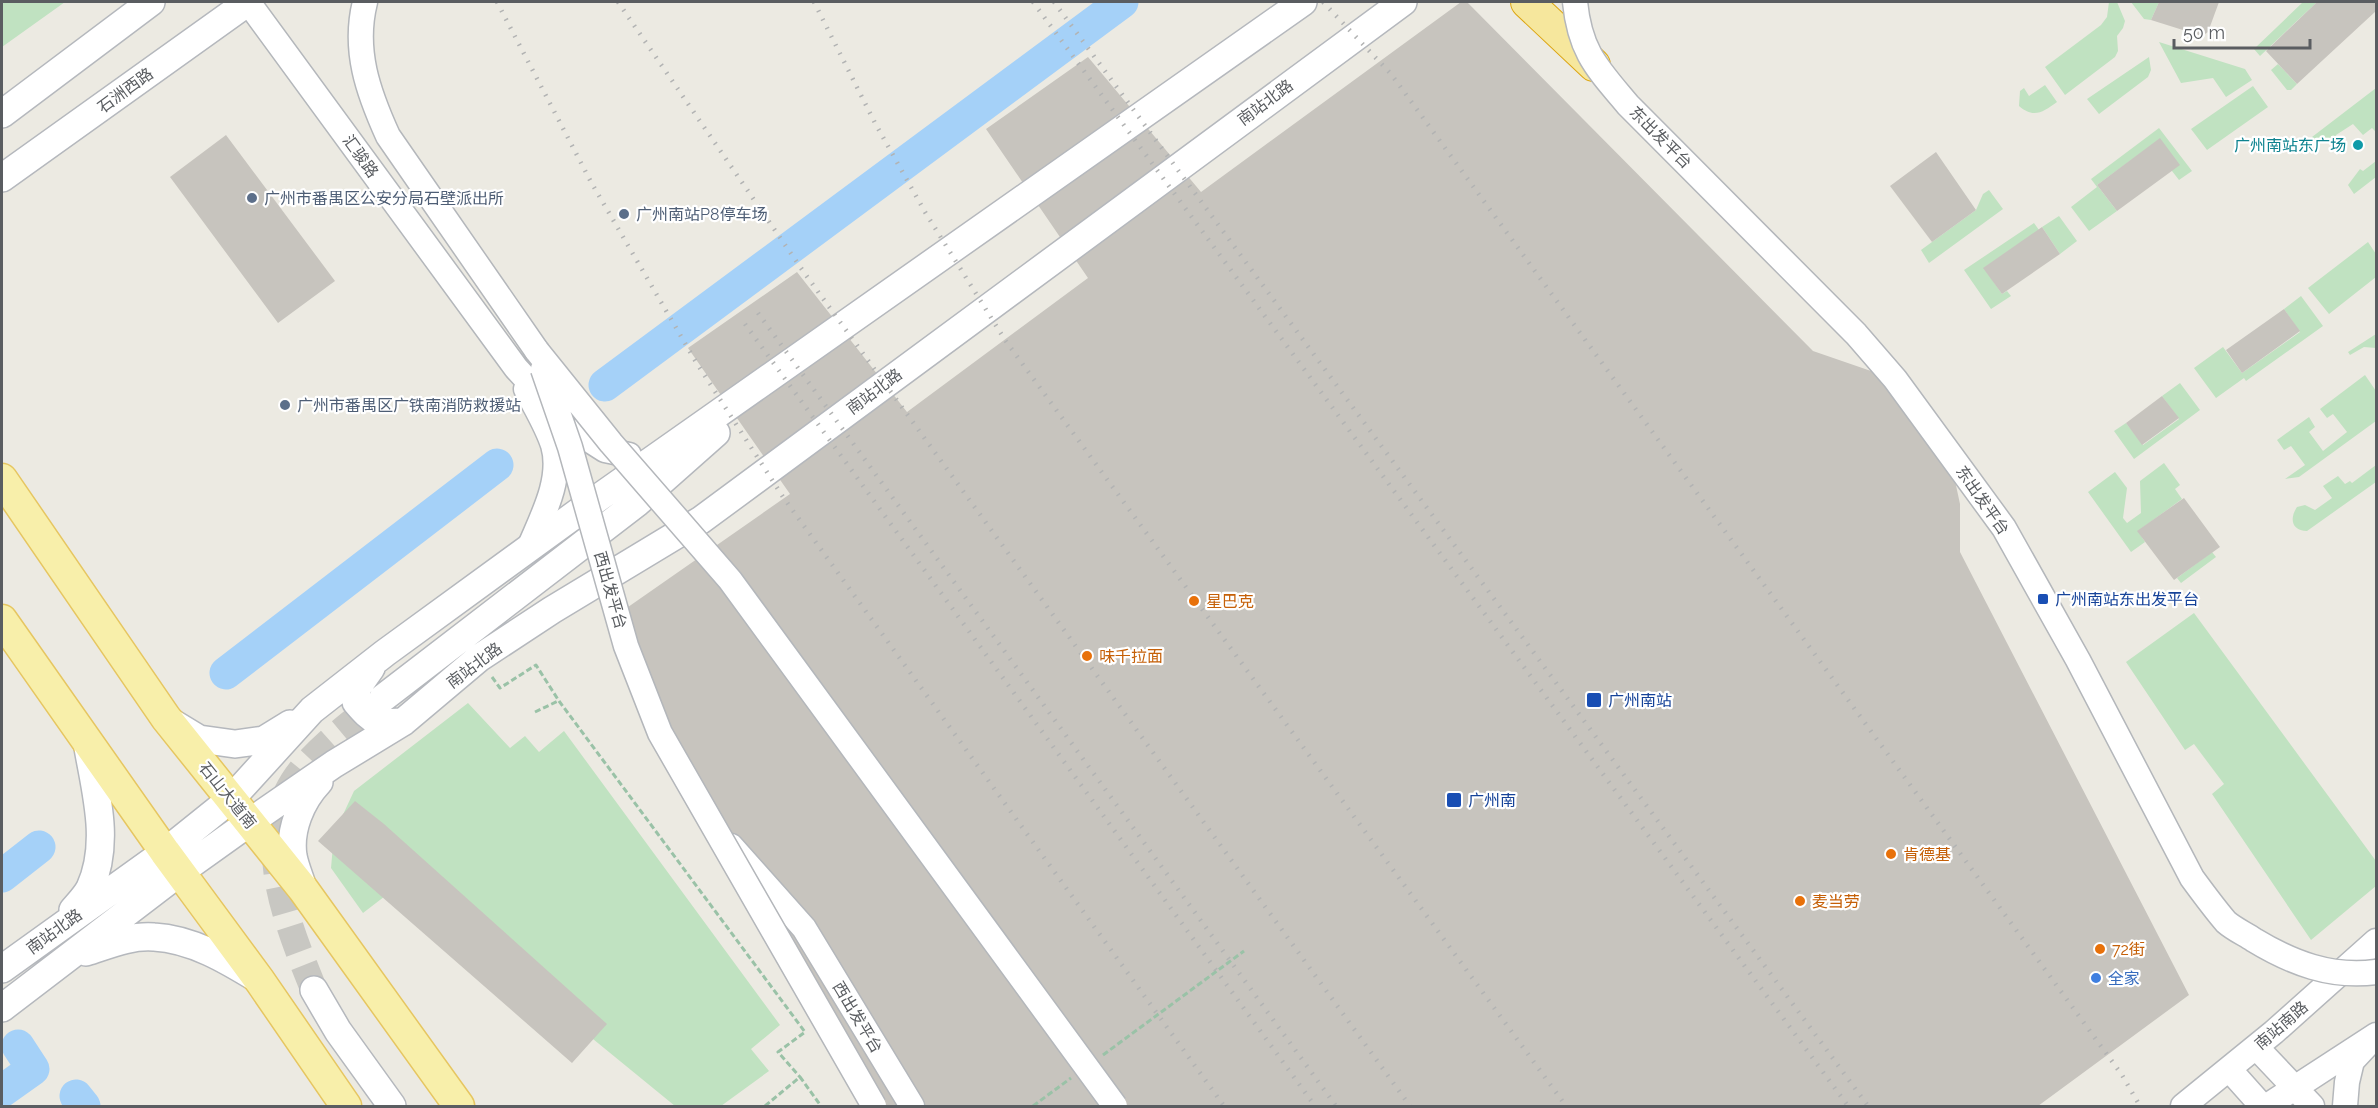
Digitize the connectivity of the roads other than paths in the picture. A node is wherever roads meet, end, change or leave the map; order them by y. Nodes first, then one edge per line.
1 (151, 2) edge
2 (248, 2) edge
3 (365, 2) edge
4 (1303, 2) edge
5 (1403, 2) edge
6 (1527, 2) edge
7 (1575, 2) edge
8 (1594, 65) junction
9 (2, 114) edge
10 (2, 154) edge
11 (31, 157) junction
12 (2, 178) edge
13 (815, 344) junction
14 (537, 351) junction
15 (516, 368) junction
16 (688, 434) junction
17 (2, 479) edge
18 (529, 548) junction
19 (2, 620) edge
20 (375, 662) junction
21 (382, 698) tunnel mouth
22 (312, 710) junction
23 (166, 718) junction
24 (403, 722) junction
25 (87, 742) junction
26 (334, 764) junction
27 (231, 799) junction
28 (708, 819) junction
29 (250, 822) junction
30 (173, 862) junction
31 (303, 889) junction
32 (62, 926) junction
33 (2376, 941) edge
34 (70, 957) junction
35 (2, 969) edge
36 (2376, 972) edge
37 (260, 981) junction
38 (314, 990) tunnel mouth
39 (2, 1008) edge
40 (2376, 1036) edge
41 (2256, 1047) junction
42 (2229, 1069) junction
43 (2296, 1087) junction
44 (346, 1107) edge
45 (392, 1107) edge
46 (459, 1107) edge
47 (874, 1107) edge
48 (912, 1107) edge
49 (1115, 1107) edge
50 (2184, 1107) edge
51 (2262, 1107) edge
52 (2267, 1107) edge
53 (2312, 1107) edge
54 (2345, 1107) edge

1 - 9 main road
2 - 11 main road, 石洲西路
2 - 15 street, 汇骏路
3 - 14 street
4 - 13 main road
5 - 24 main road, 南站北路
6 - 8 highway
7 - 8 street, 东出发平台, bridge
8 - 36 street, 东出发平台, bridge
10 - 11 main road
11 - 12 main road, 石洲西路
13 - 16 main road
13 - 21 main road
14 - 28 street, 西出发平台, bridge
14 - 49 street, bridge
15 - 16 street
15 - 18 street
16 - 18 main road
17 - 23 main road, 石山大道南
18 - 20 main road
19 - 25 main road
20 - 22 main road
20 - 24 main road
22 - 23 main road
22 - 27 main road
23 - 27 main road, 石山大道南
24 - 26 main road, 南站北路
25 - 30 main road
25 - 32 main road
26 - 29 main road
26 - 31 main road
27 - 29 main road, 石山大道南
27 - 30 main road
28 - 47 street, 西出发平台, bridge
28 - 48 street, 西出发平台, bridge
29 - 30 main road
29 - 31 main road, 石山大道南
30 - 32 main road, 南站北路
30 - 34 main road
30 - 37 main road
31 - 46 main road, 石山大道南
32 - 35 main road, 南站北路
33 - 41 street, 南站南路
34 - 37 main road
34 - 39 main road
37 - 44 main road
38 - 45 main road
40 - 43 street
40 - 54 street
41 - 42 street, 南站南路
41 - 43 street
42 - 50 street, 南站南路
42 - 51 street
43 - 52 street
43 - 53 street

